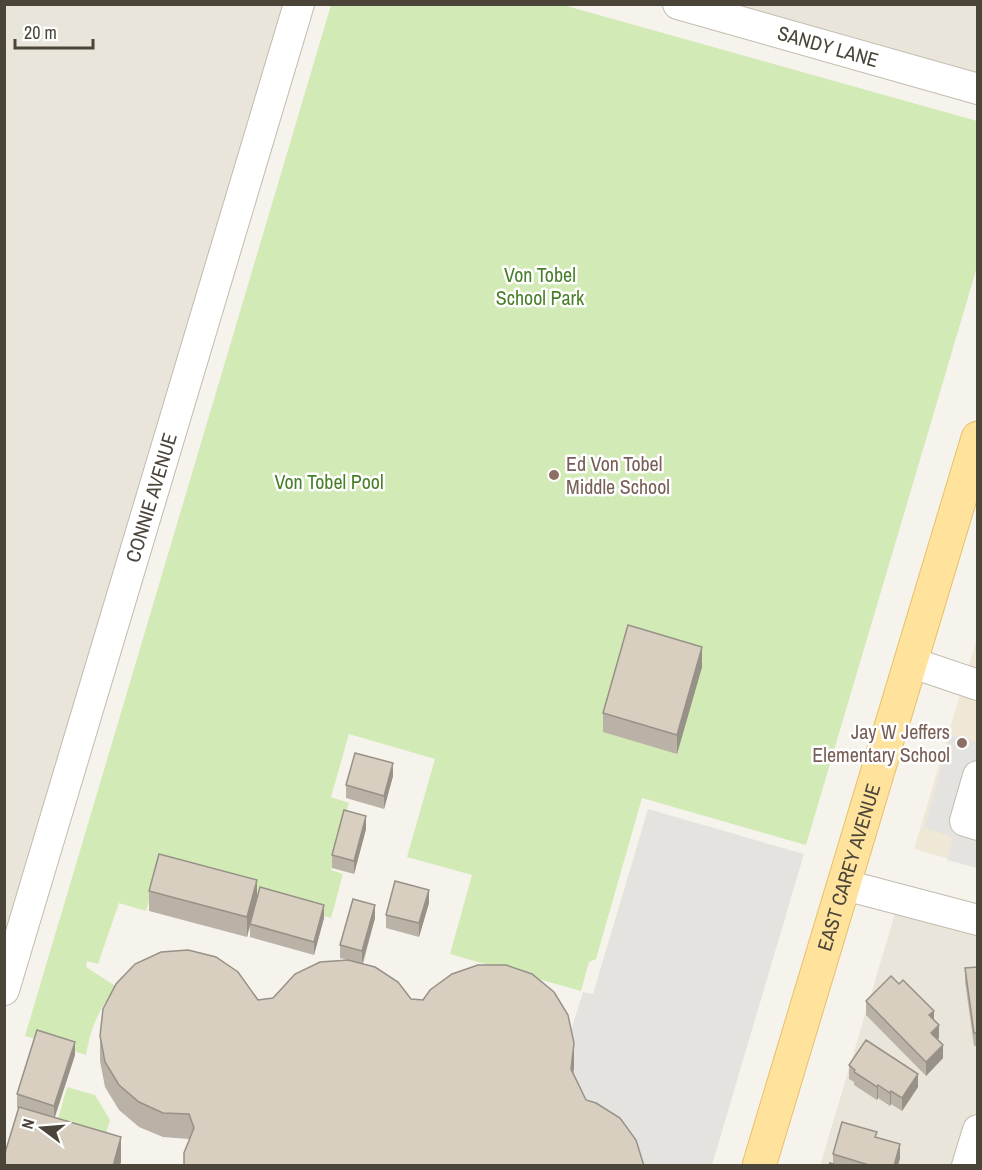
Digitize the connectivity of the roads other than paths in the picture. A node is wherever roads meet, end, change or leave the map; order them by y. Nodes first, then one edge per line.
1 (299, 4) edge
2 (678, 4) edge
3 (978, 89) edge
4 (978, 438) edge
5 (910, 662) junction
6 (978, 686) edge
7 (978, 776) edge
8 (978, 825) edge
9 (845, 885) junction
10 (978, 920) edge
11 (4, 990) edge
12 (978, 1130) edge
13 (762, 1164) edge
14 (967, 1166) edge

1 - 11 street, CONNIE AVENUE
2 - 3 street, SANDY LANE
4 - 5 main road, EAST CAREY AVENUE
5 - 6 street
5 - 9 main road, EAST CAREY AVENUE
7 - 8 street
9 - 10 street
9 - 13 main road, EAST CAREY AVENUE
12 - 14 street

